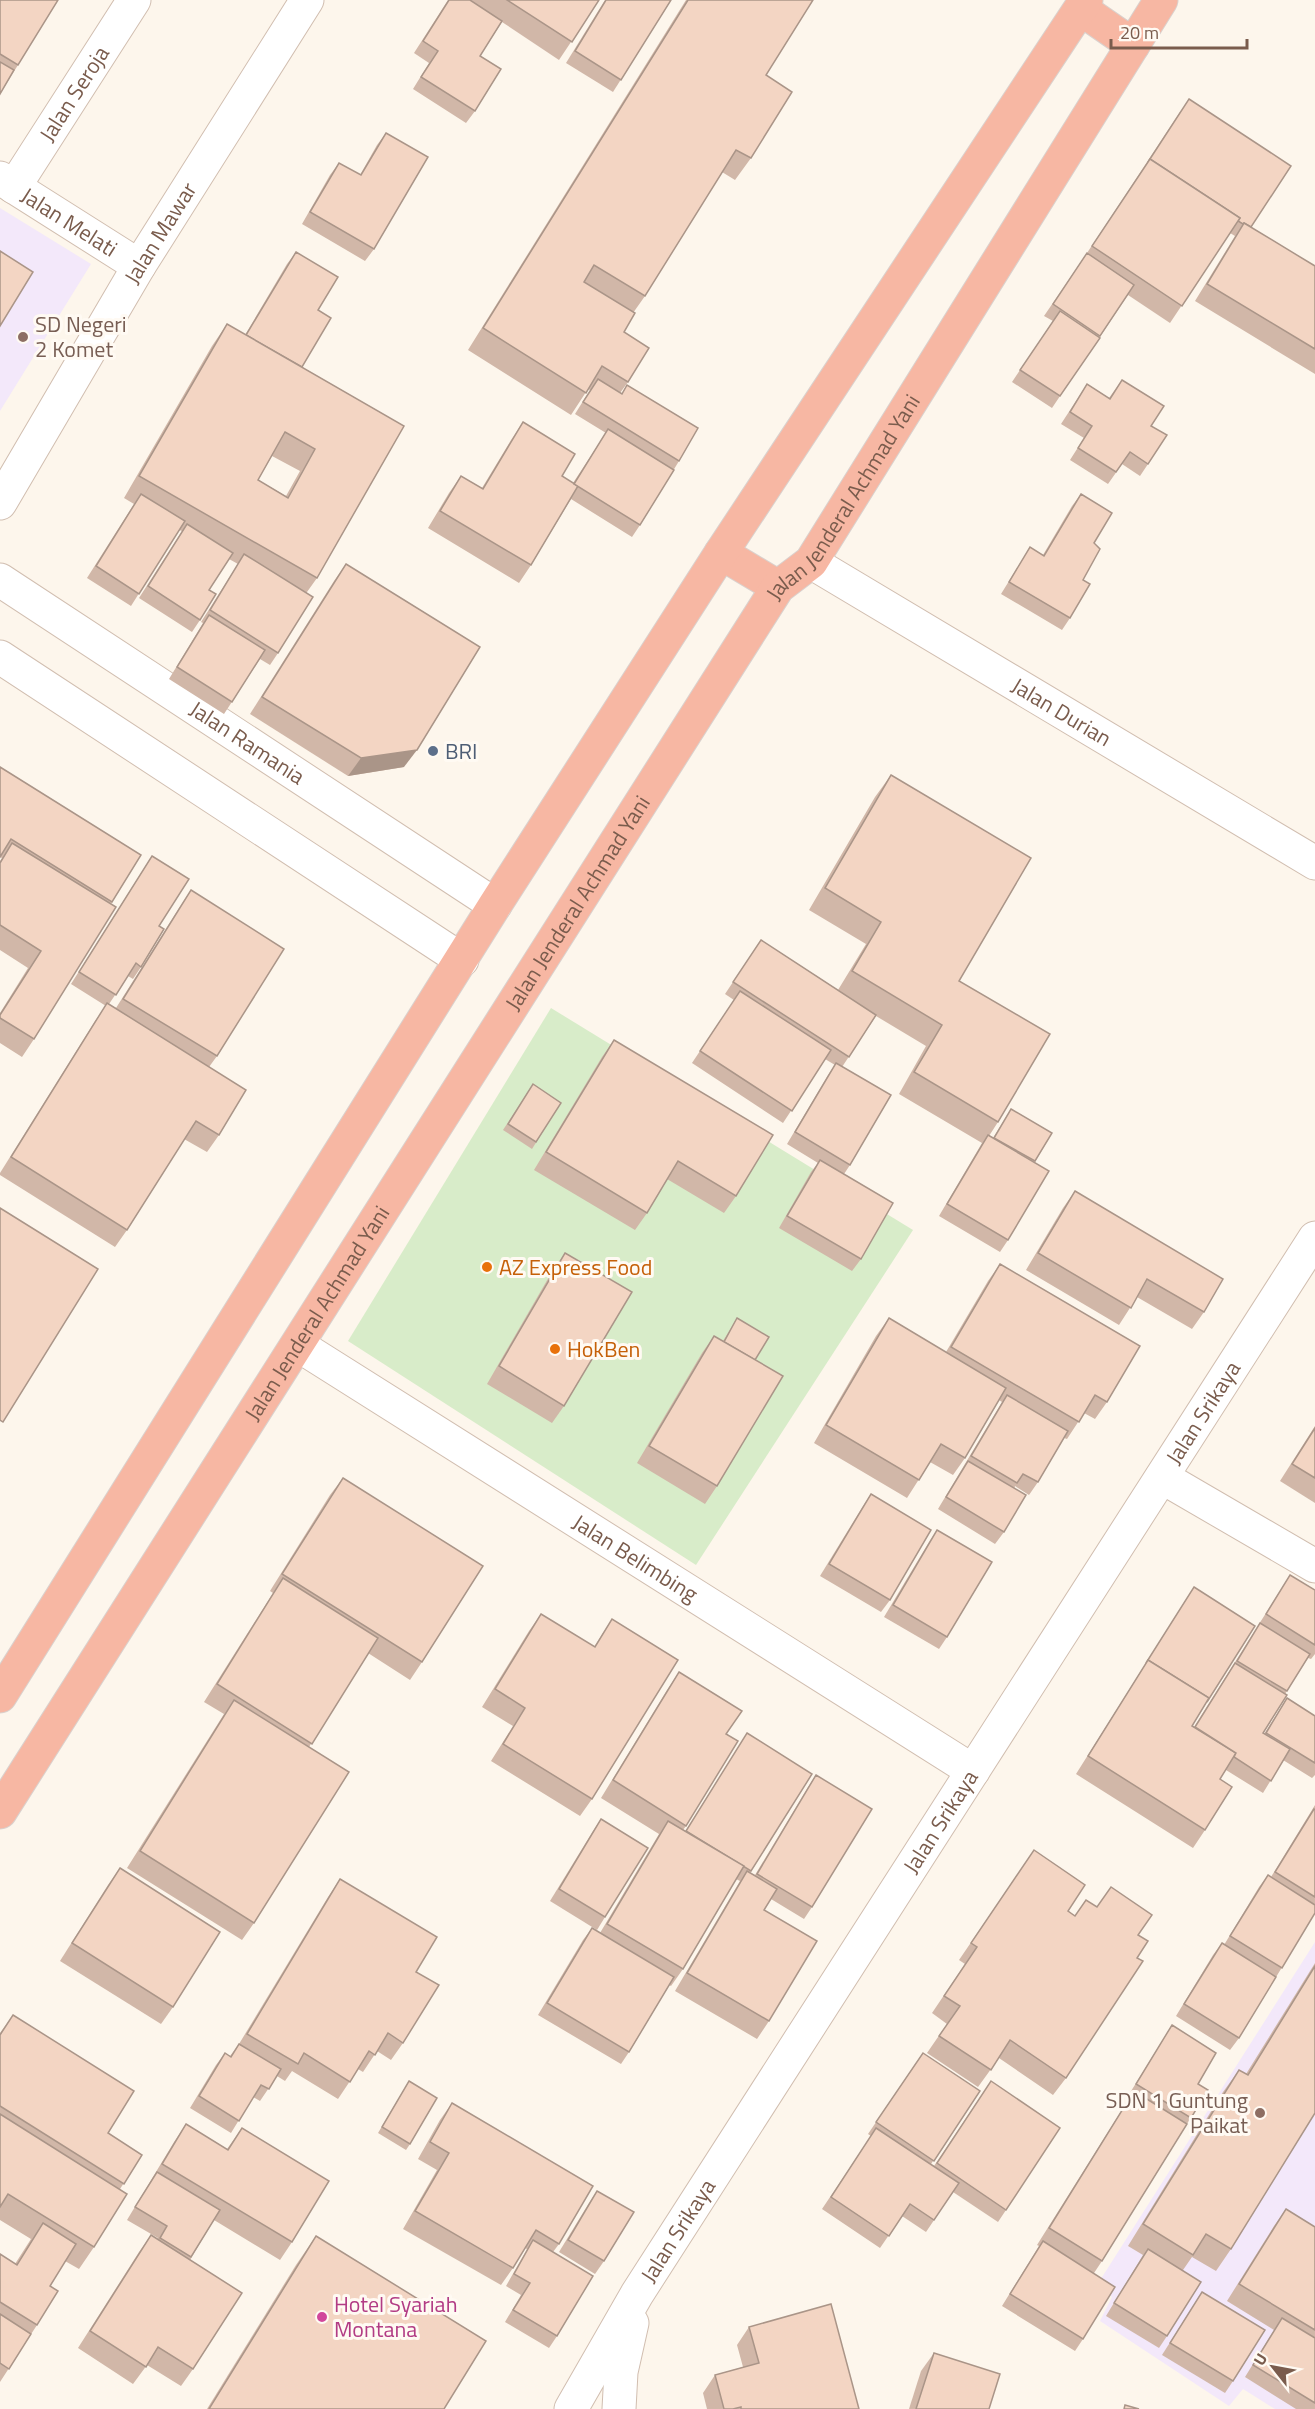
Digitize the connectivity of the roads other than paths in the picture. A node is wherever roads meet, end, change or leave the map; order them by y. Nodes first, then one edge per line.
1 (134, 0) edge
2 (307, 0) edge
3 (1161, 0) edge
4 (1083, 4) edge
5 (1133, 45) junction
6 (7, 182) edge
7 (139, 266) junction
8 (0, 503) edge
9 (721, 553) junction
10 (811, 561) junction
11 (0, 580) edge
12 (777, 587) junction
13 (0, 657) edge
14 (1315, 863) edge
15 (495, 905) junction
16 (462, 960) junction
17 (1315, 1238) edge
18 (298, 1345) junction
19 (1162, 1477) junction
20 (1315, 1566) edge
21 (0, 1696) edge
22 (973, 1771) junction
23 (0, 1812) edge
24 (637, 2294) junction
25 (571, 2409) edge
26 (619, 2409) edge

1 - 6 street, Jalan Seroja
2 - 7 street, Jalan Mawar
3 - 5 highway, Jalan Jenderal Achmad Yani
4 - 5 highway
4 - 9 highway
5 - 10 highway, Jalan Jenderal Achmad Yani
6 - 7 street, Jalan Melati
7 - 8 street, Jalan Mawar
9 - 12 highway
9 - 15 highway
10 - 12 highway, Jalan Jenderal Achmad Yani
10 - 14 street, Jalan Durian
11 - 15 street, Jalan Ramania
12 - 18 highway, Jalan Jenderal Achmad Yani
13 - 16 street
15 - 16 highway
16 - 21 highway
17 - 19 street, Jalan Srikaya
18 - 22 street, Jalan Belimbing
18 - 23 highway, Jalan Jenderal Achmad Yani
19 - 20 street
19 - 22 street, Jalan Srikaya
22 - 24 street, Jalan Srikaya
24 - 25 street, Jalan Srikaya
24 - 26 street

